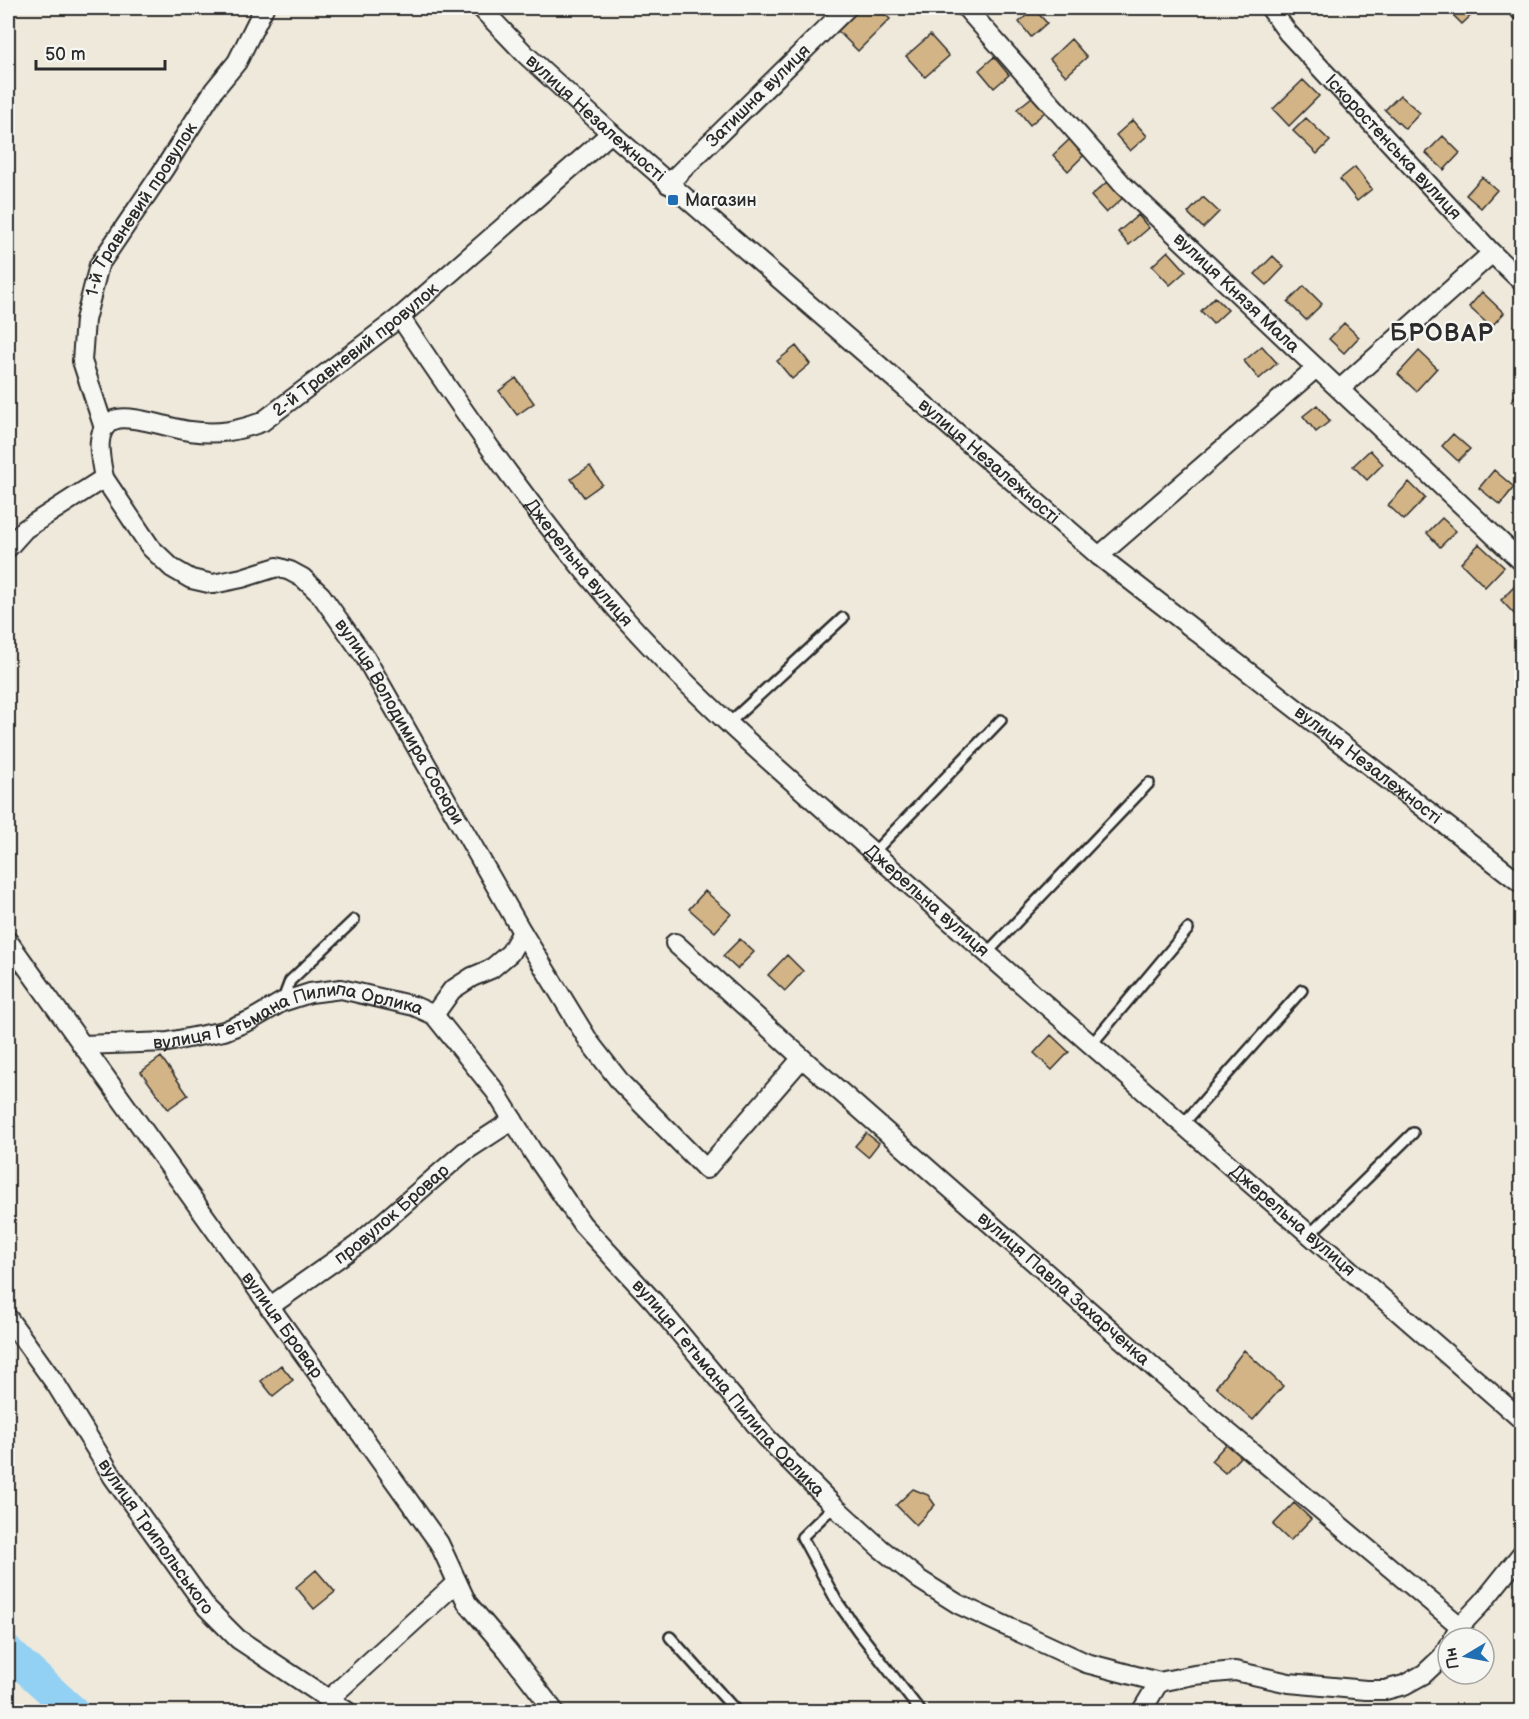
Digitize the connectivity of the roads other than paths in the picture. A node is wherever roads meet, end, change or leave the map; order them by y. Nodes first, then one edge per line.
1 (264, 8) edge
2 (481, 8) edge
3 (847, 8) edge
4 (966, 8) edge
5 (1270, 8) edge
6 (1517, 8) edge
7 (1521, 12) edge
8 (611, 133) junction
9 (668, 183) junction
10 (1492, 253) junction
11 (1521, 282) edge
12 (400, 318) junction
13 (1316, 368) junction
14 (1340, 389) junction
15 (104, 428) junction
16 (104, 478) junction
17 (8, 548) edge
18 (1099, 556) junction
19 (1521, 562) edge
20 (843, 618) dead end
21 (1001, 720) dead end
22 (729, 723) junction
23 (1149, 783) dead end
24 (874, 852) junction
25 (1521, 884) edge
26 (354, 920) dead end
27 (1188, 929) dead end
28 (522, 932) junction
29 (8, 941) edge
30 (675, 943) dead end
31 (987, 953) junction
32 (1302, 990) dead end
33 (282, 1002) junction
34 (434, 1015) junction
35 (82, 1045) junction
36 (1091, 1046) junction
37 (802, 1058) junction
38 (513, 1120) junction
39 (1183, 1124) junction
40 (1413, 1133) dead end
41 (1310, 1234) junction
42 (269, 1307) junction
43 (8, 1318) edge
44 (1521, 1420) edge
45 (834, 1506) junction
46 (1521, 1553) edge
47 (457, 1582) junction
48 (1449, 1626) edge
49 (1461, 1626) edge
50 (670, 1637) dead end
51 (1436, 1663) edge
52 (1159, 1682) junction
53 (329, 1699) junction
54 (348, 1712) edge
55 (555, 1712) edge
56 (737, 1712) edge
57 (921, 1712) edge
58 (1141, 1712) edge

1 - 15 street, 1-й Травневий провулок
2 - 8 street, вулиця Незалежності
3 - 9 street, Затишна вулиця
4 - 13 street, вулиця Князя Мала
5 - 10 street, Іскоростенська вулиця
6 - 7 street
8 - 9 street, вулиця Незалежності
8 - 12 street, 2-й Травневий провулок
9 - 18 street, вулиця Незалежності
10 - 11 street, Іскоростенська вулиця
10 - 14 street
12 - 15 street, 2-й Травневий провулок
12 - 22 street, Джерельна вулиця
13 - 14 street, вулиця Князя Мала
13 - 18 street
14 - 19 street, вулиця Князя Мала
15 - 16 street
16 - 17 street
16 - 28 street, вулиця Володимира Сосюри
18 - 25 street, вулиця Незалежності
20 - 22 lane
21 - 24 lane
22 - 24 street, Джерельна вулиця
23 - 31 lane
24 - 31 street, Джерельна вулиця
26 - 33 lane
27 - 36 lane
28 - 34 street
28 - 37 street, вулиця Володимира Сосюри
29 - 35 street, вулиця Бровар
30 - 37 street, вулиця Павла Захарченка
31 - 36 street, Джерельна вулиця
32 - 39 lane
33 - 34 street, вулиця Гетьмана Пилипа Орлика
33 - 35 street, вулиця Гетьмана Пилипа Орлика
34 - 38 street, вулиця Гетьмана Пилипа Орлика
35 - 42 street, вулиця Бровар
36 - 39 street, Джерельна вулиця
37 - 48 street, вулиця Павла Захарченка
38 - 42 street, провулок Бровар
38 - 45 street, вулиця Гетьмана Пилипа Орлика
39 - 41 street, Джерельна вулиця
40 - 41 lane
41 - 44 street, Джерельна вулиця
42 - 47 street, вулиця Бровар
43 - 53 street, вулиця Трипольського
45 - 52 street, вулиця Гетьмана Пилипа Орлика
45 - 57 lane
46 - 49 street
47 - 53 street
47 - 55 street, вулиця Бровар
50 - 56 lane
51 - 52 street, вулиця Гетьмана Пилипа Орлика
52 - 58 street
53 - 54 street, вулиця Трипольського

